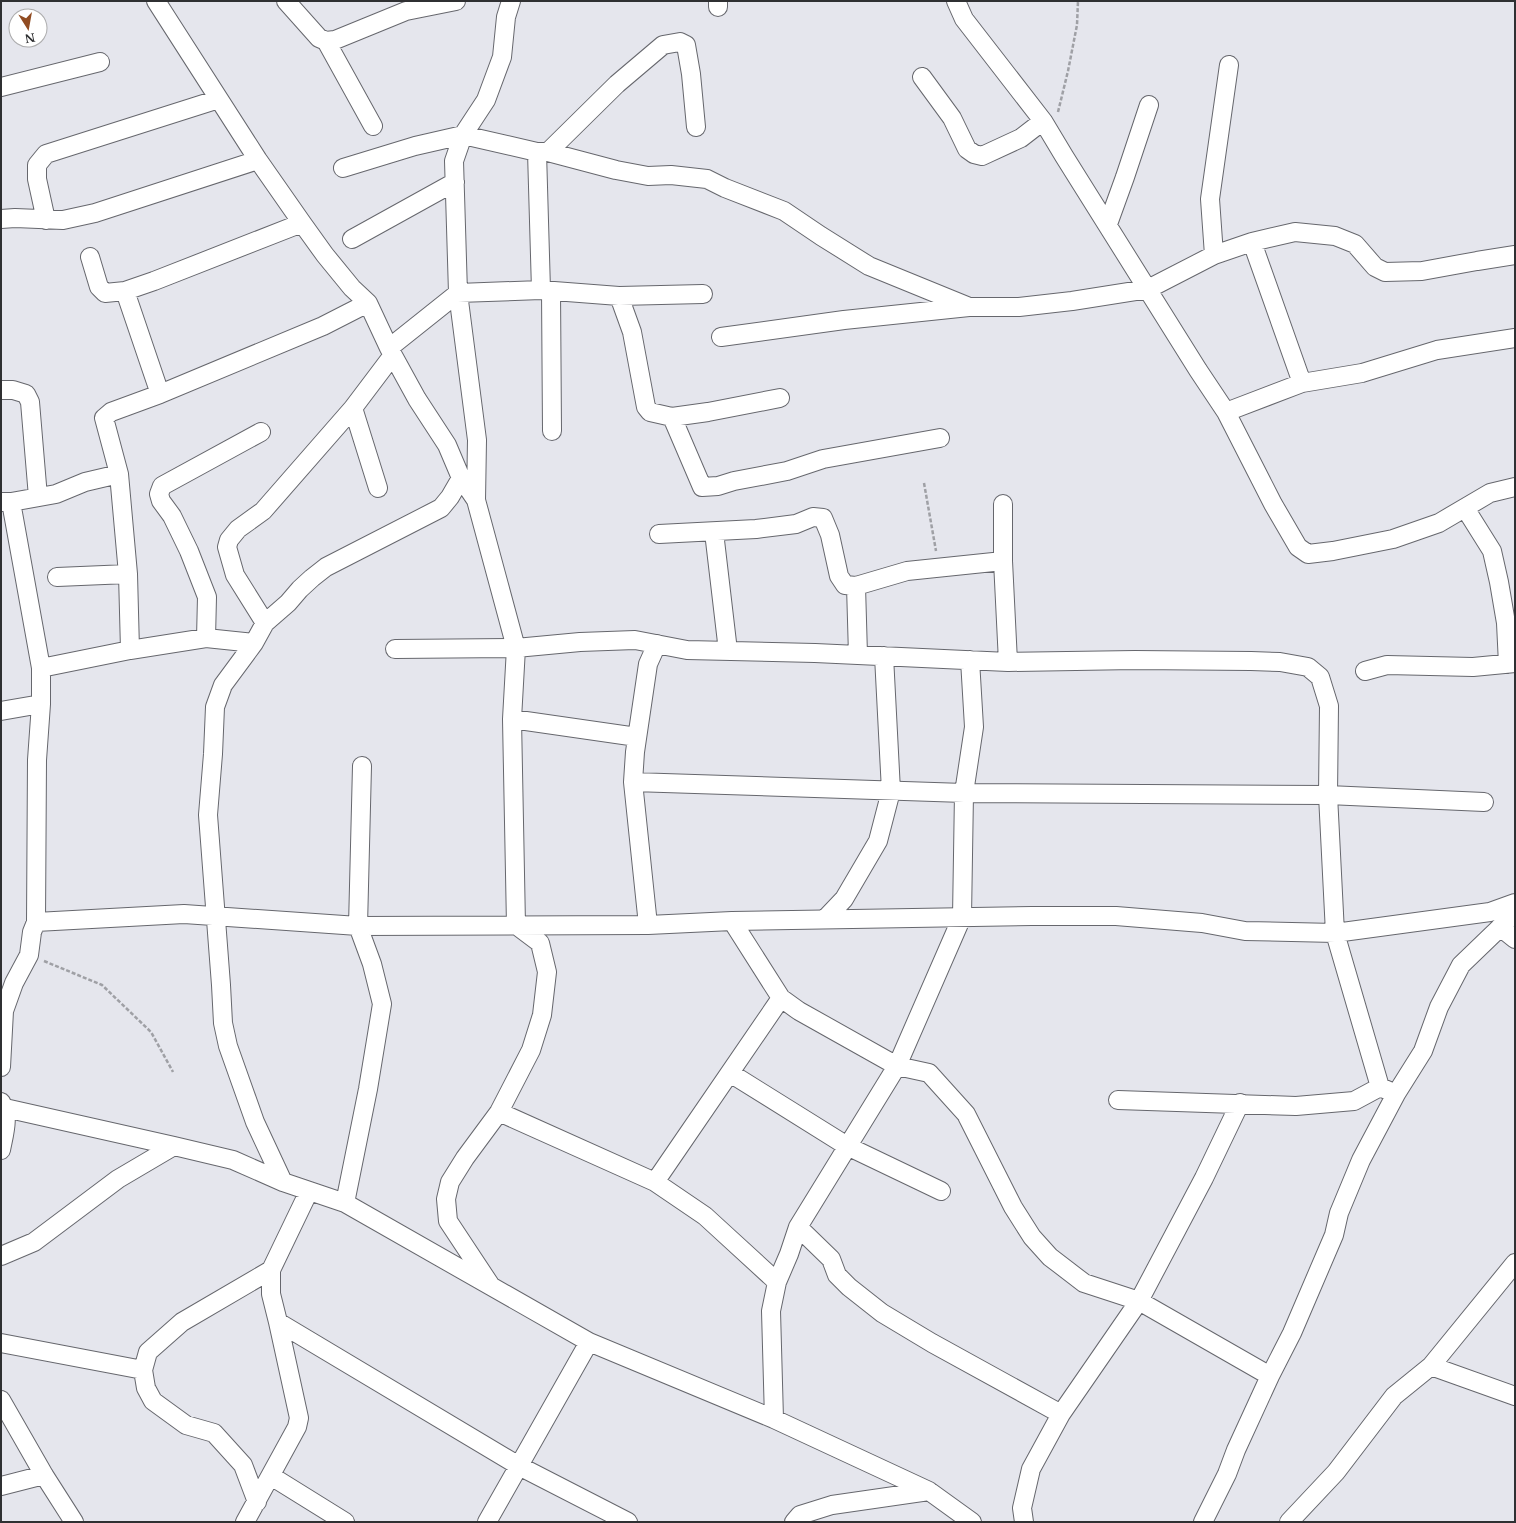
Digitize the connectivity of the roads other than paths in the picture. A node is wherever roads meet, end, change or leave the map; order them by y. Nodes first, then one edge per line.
1 (156, 1) edge
2 (286, 1) edge
3 (456, 1) edge
4 (511, 1) edge
5 (956, 1) edge
6 (326, 41) junction
7 (100, 62) dead end
8 (1229, 65) dead end
9 (922, 77) dead end
10 (1, 87) edge
11 (219, 99) junction
12 (1149, 105) dead end
13 (374, 126) dead end
14 (696, 127) dead end
15 (1048, 128) junction
16 (463, 135) junction
17 (543, 152) junction
18 (258, 160) junction
19 (343, 168) dead end
20 (455, 182) junction
21 (1, 218) edge
22 (46, 220) junction
23 (302, 223) junction
24 (1108, 224) junction
25 (352, 239) dead end
26 (1252, 242) junction
27 (1214, 255) junction
28 (1515, 255) edge
29 (90, 257) dead end
30 (1148, 289) junction
31 (546, 290) junction
32 (125, 291) junction
33 (458, 293) junction
34 (703, 294) dead end
35 (619, 296) junction
36 (368, 303) junction
37 (969, 307) junction
38 (721, 337) dead end
39 (1515, 338) edge
40 (391, 351) junction
41 (1302, 383) junction
42 (1, 390) edge
43 (160, 394) junction
44 (780, 398) dead end
45 (353, 408) junction
46 (1226, 412) junction
47 (672, 417) junction
48 (552, 431) dead end
49 (262, 432) dead end
50 (940, 438) dead end
51 (119, 474) junction
52 (461, 478) junction
53 (1515, 487) edge
54 (378, 488) dead end
55 (38, 497) junction
56 (476, 500) junction
57 (6, 502) edge
58 (1003, 504) dead end
59 (1465, 508) junction
60 (714, 532) junction
61 (659, 534) dead end
62 (1003, 561) junction
63 (128, 574) junction
64 (57, 577) dead end
65 (856, 586) junction
66 (265, 623) junction
67 (206, 638) junction
68 (254, 643) junction
69 (657, 644) junction
70 (516, 648) junction
71 (396, 649) dead end
72 (130, 650) junction
73 (728, 651) junction
74 (858, 655) junction
75 (884, 656) junction
76 (970, 660) junction
77 (1008, 662) junction
78 (1511, 664) edge
79 (41, 668) junction
80 (1364, 671) dead end
81 (41, 704) junction
82 (1, 711) edge
83 (512, 719) junction
84 (637, 737) junction
85 (362, 766) dead end
86 (633, 782) junction
87 (891, 790) junction
88 (964, 793) junction
89 (1328, 795) junction
90 (1484, 802) dead end
91 (1515, 903) edge
92 (1515, 913) edge
93 (215, 917) junction
94 (962, 917) junction
95 (825, 920) junction
96 (732, 921) junction
97 (36, 922) junction
98 (516, 925) junction
99 (648, 925) junction
100 (358, 926) junction
101 (1500, 927) junction
102 (1335, 933) junction
103 (1515, 939) edge
104 (781, 998) junction
105 (3, 1008) edge
106 (897, 1066) junction
107 (1, 1067) edge
108 (730, 1073) junction
109 (1380, 1087) junction
110 (1396, 1094) junction
111 (1118, 1100) dead end
112 (1240, 1103) junction
113 (3, 1105) edge
114 (499, 1112) junction
115 (174, 1146) junction
116 (847, 1146) junction
117 (1, 1150) edge
118 (283, 1182) junction
119 (655, 1182) junction
120 (309, 1190) junction
121 (941, 1191) dead end
122 (345, 1203) junction
123 (798, 1227) junction
124 (1, 1256) edge
125 (1515, 1263) edge
126 (272, 1270) junction
127 (776, 1282) junction
128 (490, 1286) junction
129 (1139, 1301) junction
130 (278, 1322) junction
131 (589, 1342) junction
132 (1, 1343) edge
133 (1431, 1366) junction
134 (143, 1370) junction
135 (1270, 1376) junction
136 (1515, 1396) edge
137 (1, 1400) edge
138 (1062, 1414) junction
139 (774, 1419) junction
140 (519, 1466) junction
141 (44, 1475) junction
142 (271, 1476) junction
143 (1, 1486) edge
144 (929, 1491) junction
145 (257, 1502) junction
146 (74, 1522) edge
147 (246, 1522) edge
148 (345, 1522) edge
149 (487, 1522) edge
150 (628, 1522) edge
151 (794, 1522) edge
152 (972, 1522) edge
153 (1024, 1522) edge
154 (1203, 1522) edge
155 (1289, 1522) edge

1 - 11 street
2 - 6 street
3 - 6 street
4 - 16 street
5 - 15 street
6 - 13 street
7 - 10 street
8 - 27 street
9 - 15 street
11 - 18 street
11 - 22 street
12 - 24 street
14 - 17 street
15 - 24 street
16 - 17 street
16 - 19 street
16 - 20 street
17 - 31 street
17 - 37 street
18 - 22 street
18 - 23 street
20 - 25 street
20 - 33 street
21 - 22 street
23 - 32 street
23 - 36 street
24 - 30 street
26 - 27 street
26 - 28 street
26 - 41 street
27 - 30 street
29 - 32 street
30 - 37 street
30 - 46 street
31 - 33 street
31 - 35 street
31 - 48 street
32 - 43 street
33 - 40 street
33 - 56 street
34 - 35 street
35 - 47 street
36 - 40 street
36 - 43 street
37 - 38 street
39 - 41 street
40 - 45 street
40 - 52 street
41 - 46 street
42 - 55 street
43 - 51 street
44 - 47 street
45 - 54 street
45 - 66 street
46 - 59 street
47 - 50 street
49 - 67 street
51 - 55 street
51 - 63 street
52 - 56 street
52 - 66 street
53 - 59 street
55 - 57 street
56 - 70 street
57 - 79 street
58 - 62 street
59 - 78 street
60 - 61 street
60 - 65 street
60 - 73 street
62 - 65 street
62 - 77 street
63 - 64 street
63 - 72 street
65 - 74 street
66 - 68 street
67 - 68 street
67 - 72 street
68 - 93 street
69 - 70 street
69 - 73 street
69 - 84 street
70 - 71 street
70 - 83 street
72 - 79 street
73 - 74 street
74 - 75 street
75 - 76 street
75 - 87 street
76 - 77 street
76 - 88 street
77 - 89 street
78 - 80 street
79 - 81 street
81 - 82 street
81 - 97 street
83 - 84 street
83 - 98 street
84 - 86 street
85 - 100 street
86 - 87 street
86 - 99 street
87 - 88 street
87 - 95 street
88 - 89 street
88 - 94 street
89 - 90 street
89 - 102 street
91 - 102 street
92 - 101 street
93 - 97 street
93 - 100 street
93 - 118 street
94 - 95 street
94 - 102 street
94 - 106 street
95 - 96 street
96 - 99 street
96 - 104 street
97 - 105 street
98 - 99 street
98 - 100 street
98 - 114 street
100 - 122 street
101 - 103 street
101 - 110 street
102 - 109 street
104 - 106 street
104 - 108 street
105 - 107 street
106 - 116 street
106 - 129 street
108 - 116 street
108 - 119 street
109 - 110 street
109 - 112 street
110 - 135 street
111 - 112 street
112 - 129 street
113 - 115 street
113 - 117 street
114 - 119 street
114 - 128 street
115 - 118 street
115 - 124 street
116 - 121 street
116 - 123 street
118 - 120 street
119 - 127 street
120 - 122 street
120 - 126 street
122 - 128 street
123 - 127 street
123 - 138 street
125 - 133 street
126 - 130 street
126 - 134 street
127 - 139 street
128 - 131 street
129 - 135 street
129 - 138 street
130 - 140 street
130 - 142 street
131 - 139 street
131 - 140 street
132 - 134 street
133 - 136 street
133 - 155 street
134 - 145 street
135 - 154 street
137 - 141 street
138 - 153 street
139 - 144 street
140 - 149 street
140 - 150 street
141 - 143 street
141 - 146 street
142 - 145 street
142 - 148 street
144 - 151 street
144 - 152 street
145 - 147 street

